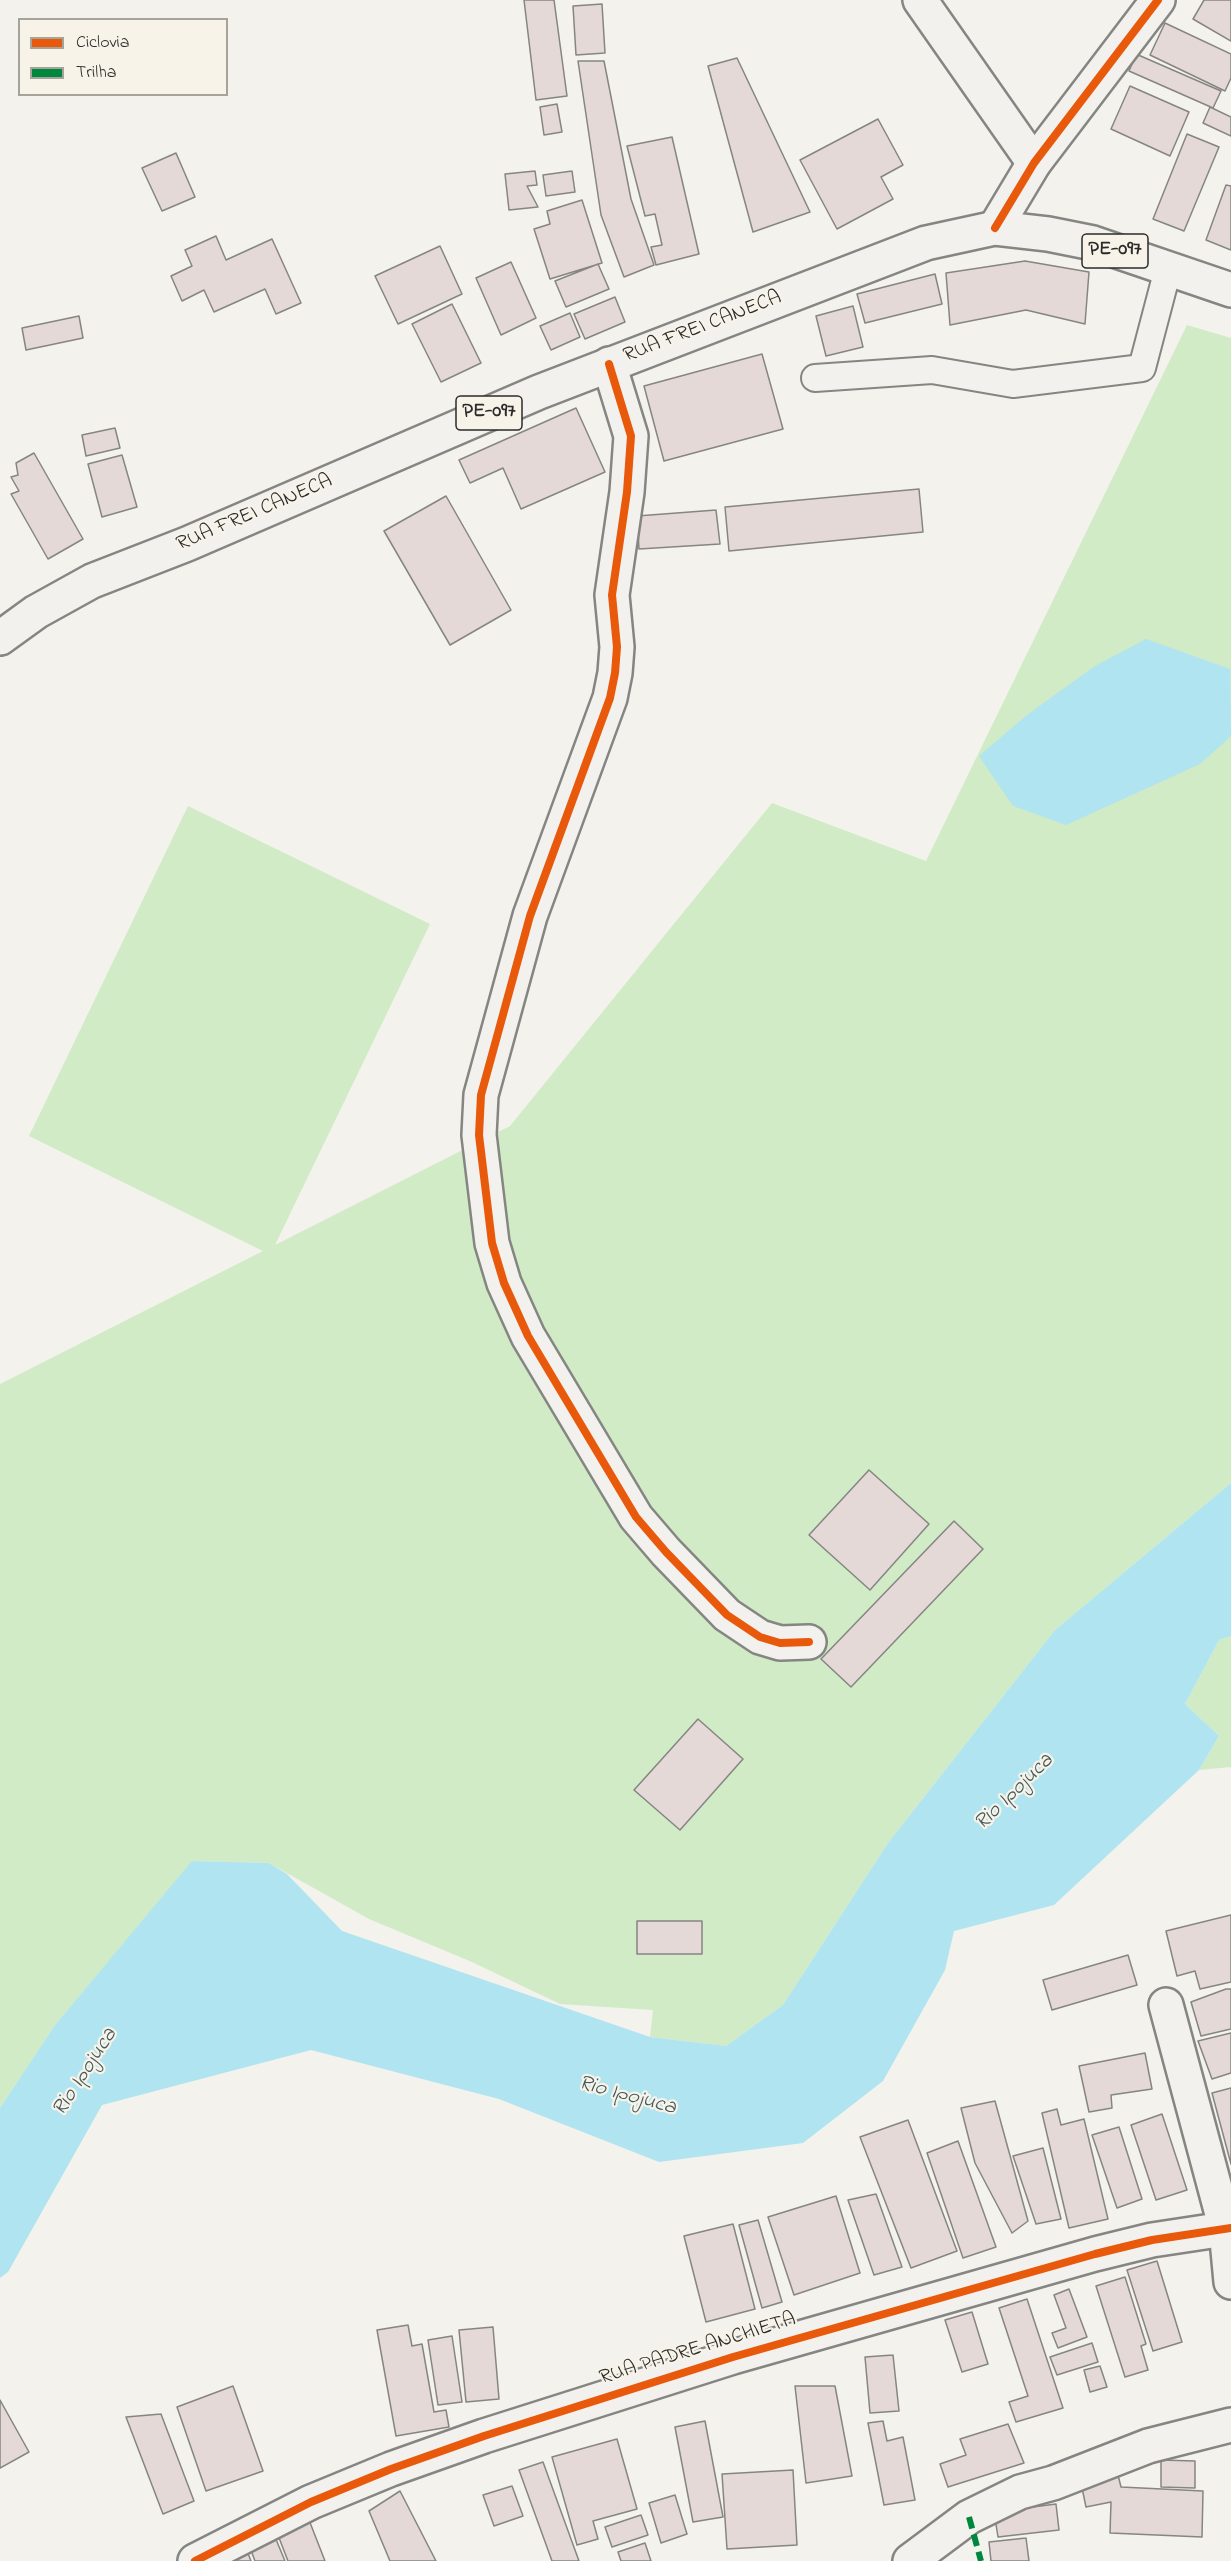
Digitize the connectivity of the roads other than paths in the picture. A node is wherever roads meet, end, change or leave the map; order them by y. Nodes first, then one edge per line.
1 (920, 0) edge
2 (1158, 0) edge
3 (1034, 163) junction
4 (995, 228) junction
5 (1168, 269) junction
6 (1231, 290) edge
7 (609, 364) junction
8 (815, 378) dead end
9 (0, 638) edge
10 (809, 1642) dead end
11 (1166, 2005) dead end
12 (1228, 2228) edge
13 (1231, 2282) edge
14 (1231, 2425) edge
15 (195, 2561) edge
16 (910, 2561) edge

1 - 3 street
2 - 3 street
3 - 4 street
4 - 5 street, RUA FREI CANECA / PE-097
4 - 7 street, RUA FREI CANECA / PE-097
5 - 6 street, RUA FREI CANECA / PE-097
5 - 8 lane
7 - 9 street, RUA FREI CANECA / PE-097
7 - 10 street
11 - 12 street
12 - 13 street
12 - 15 street, RUA PADRE ANCHIETA
14 - 16 street

